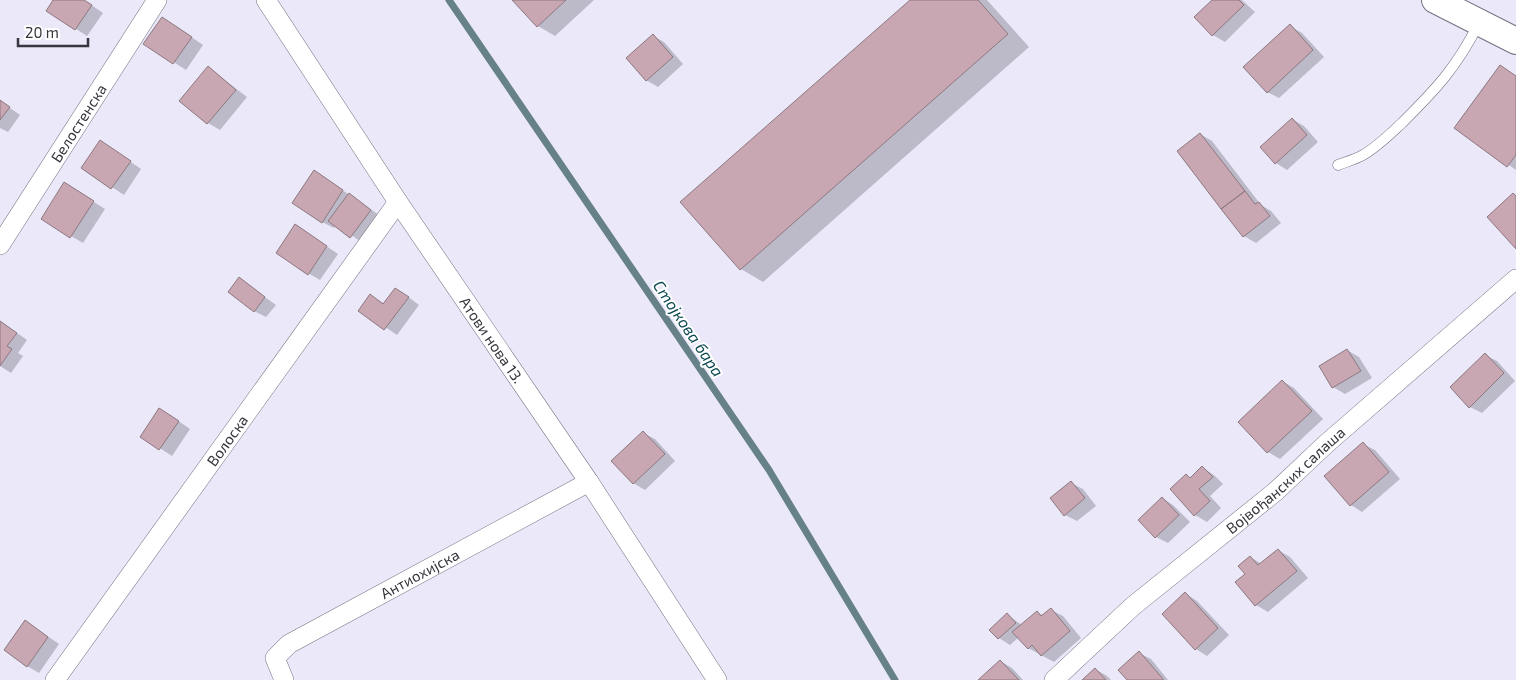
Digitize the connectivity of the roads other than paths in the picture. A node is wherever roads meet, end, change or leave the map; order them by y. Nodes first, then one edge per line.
1 (157, 0) edge
2 (266, 0) edge
3 (1435, 0) edge
4 (1479, 22) junction
5 (1516, 41) edge
6 (1338, 165) dead end
7 (398, 202) junction
8 (0, 245) edge
9 (1516, 279) edge
10 (589, 482) junction
11 (55, 680) edge
12 (284, 680) edge
13 (717, 680) edge
14 (1054, 680) edge

1 - 8 street, Белостенска
2 - 7 street, Атови нова 13.
3 - 4 street
4 - 5 street
4 - 6 lane
7 - 10 street, Атови нова 13.
7 - 11 street, Волоска
9 - 14 street, Војвођанских салаша
10 - 12 street, Антиохијска
10 - 13 street, Атови нова 13.

